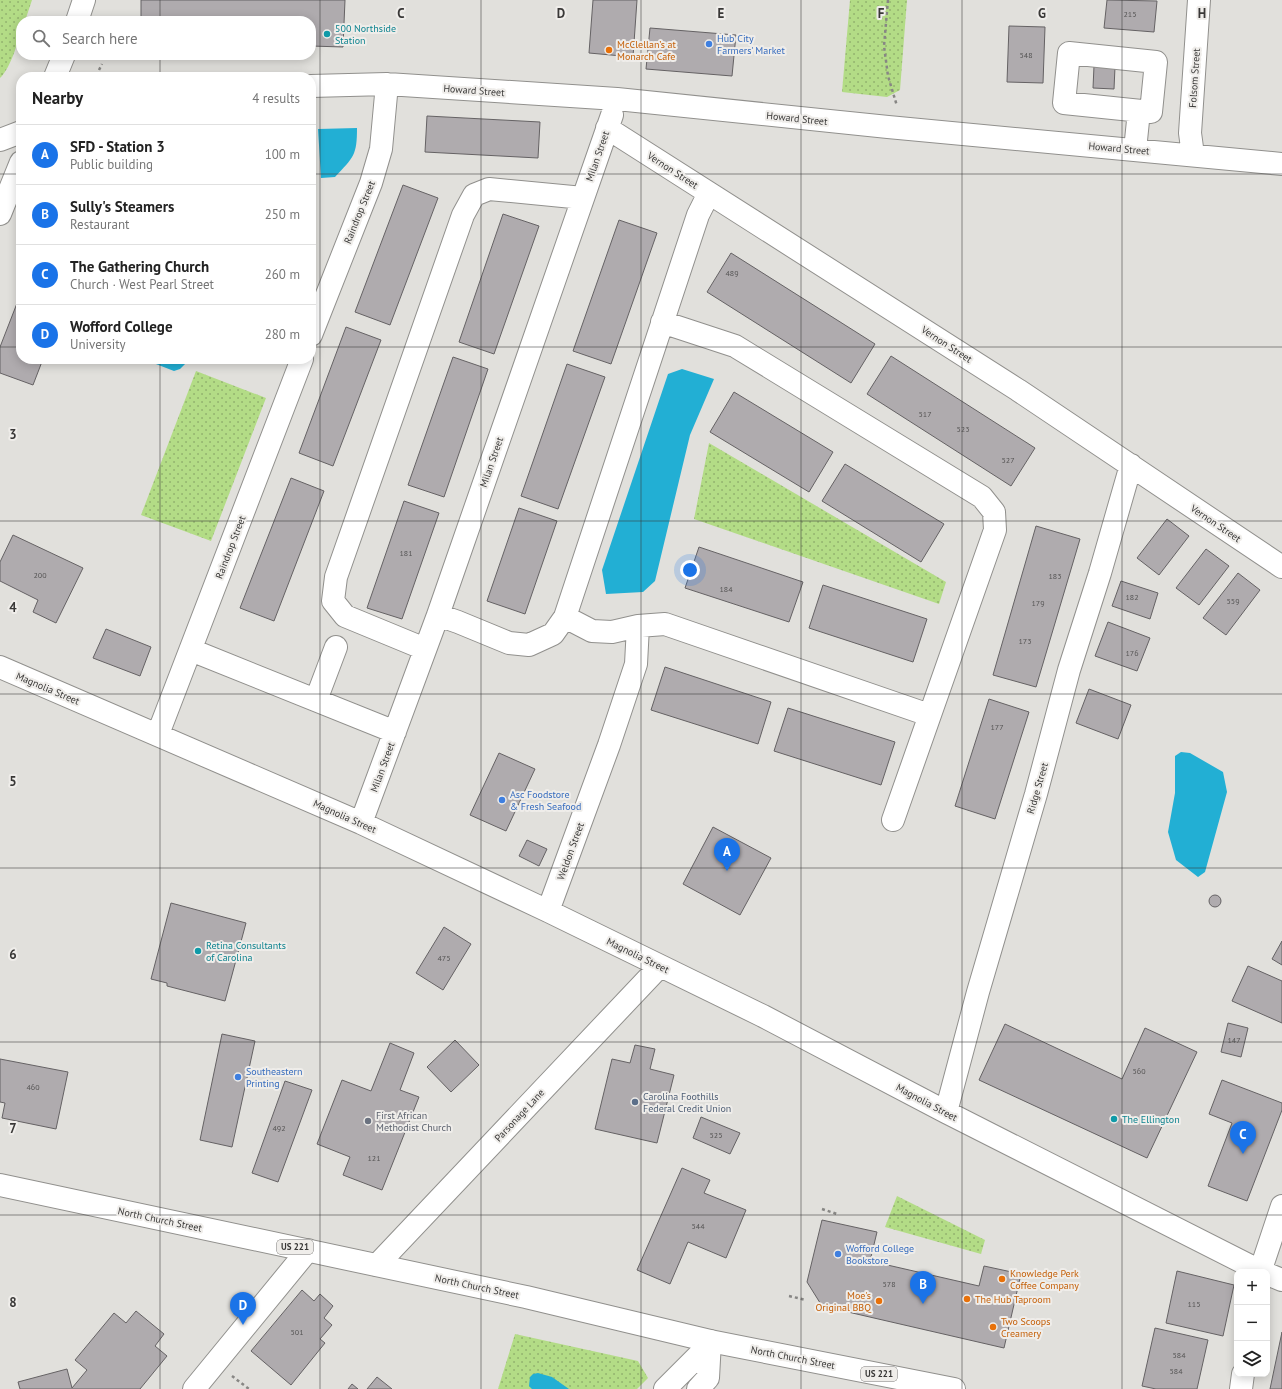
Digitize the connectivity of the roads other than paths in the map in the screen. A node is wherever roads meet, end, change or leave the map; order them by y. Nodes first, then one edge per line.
1 (84, 0) edge
2 (1199, 0) edge
3 (79, 16) edge
4 (62, 60) edge
5 (57, 72) edge
6 (387, 84) junction
7 (316, 86) edge
8 (617, 99) junction
9 (1139, 111) junction
10 (607, 128) junction
11 (16, 134) edge
12 (0, 140) edge
13 (1134, 150) junction
14 (1193, 155) junction
15 (1282, 164) edge
16 (16, 174) edge
17 (709, 193) junction
18 (583, 198) junction
19 (0, 214) edge
20 (316, 322) edge
21 (662, 322) junction
22 (300, 364) edge
23 (1131, 466) junction
24 (1282, 567) edge
25 (438, 615) junction
26 (565, 617) junction
27 (638, 626) junction
28 (336, 647) dead end
29 (425, 649) junction
30 (191, 650) junction
31 (0, 667) edge
32 (316, 700) junction
33 (929, 715) junction
34 (394, 732) junction
35 (158, 734) junction
36 (893, 820) dead end
37 (361, 823) junction
38 (548, 911) junction
39 (660, 966) junction
40 (946, 1112) junction
41 (0, 1185) edge
42 (1282, 1206) edge
43 (308, 1250) junction
44 (377, 1265) junction
45 (1257, 1269) edge
46 (1264, 1269) edge
47 (1270, 1275) edge
48 (1282, 1280) edge
49 (710, 1340) junction
50 (1243, 1377) edge
51 (194, 1389) edge
52 (665, 1389) edge
53 (698, 1389) edge
54 (954, 1389) edge
55 (1241, 1389) edge

1 - 3 street
2 - 14 street, Folsom Street
4 - 5 street
6 - 7 street, Howard Street
6 - 8 street, Howard Street
6 - 20 street, Raindrop Street
8 - 10 street, Milan Street
8 - 13 street, Howard Street
9 - 9 street
9 - 13 street
10 - 17 street, Vernon Street
10 - 18 street, Milan Street
11 - 12 street
13 - 14 street, Howard Street
14 - 15 street, Howard Street
16 - 19 street
17 - 21 street
17 - 23 street, Vernon Street
18 - 25 street, Milan Street
18 - 29 street
21 - 26 street
21 - 33 street
22 - 30 street, Raindrop Street
23 - 24 street, Vernon Street
23 - 40 street, Ridge Street
25 - 26 street
25 - 29 street, Milan Street
26 - 27 street
27 - 33 street
27 - 38 street, Weldon Street
28 - 32 street
29 - 34 street, Milan Street
30 - 32 street
30 - 35 street, Raindrop Street
31 - 35 street, Magnolia Street
32 - 34 street
33 - 36 street
34 - 37 street, Milan Street
35 - 37 street, Magnolia Street
37 - 38 street, Magnolia Street
38 - 39 street, Magnolia Street
39 - 40 street, Magnolia Street
39 - 44 street, Parsonage Lane
40 - 45 street, Magnolia Street
41 - 43 street, North Church Street / US 221
42 - 46 street
43 - 44 street, North Church Street / US 221
43 - 51 street
44 - 49 street, North Church Street / US 221
47 - 48 street, Magnolia Street
49 - 52 street
49 - 53 street
49 - 54 street, North Church Street / US 221
50 - 55 street

